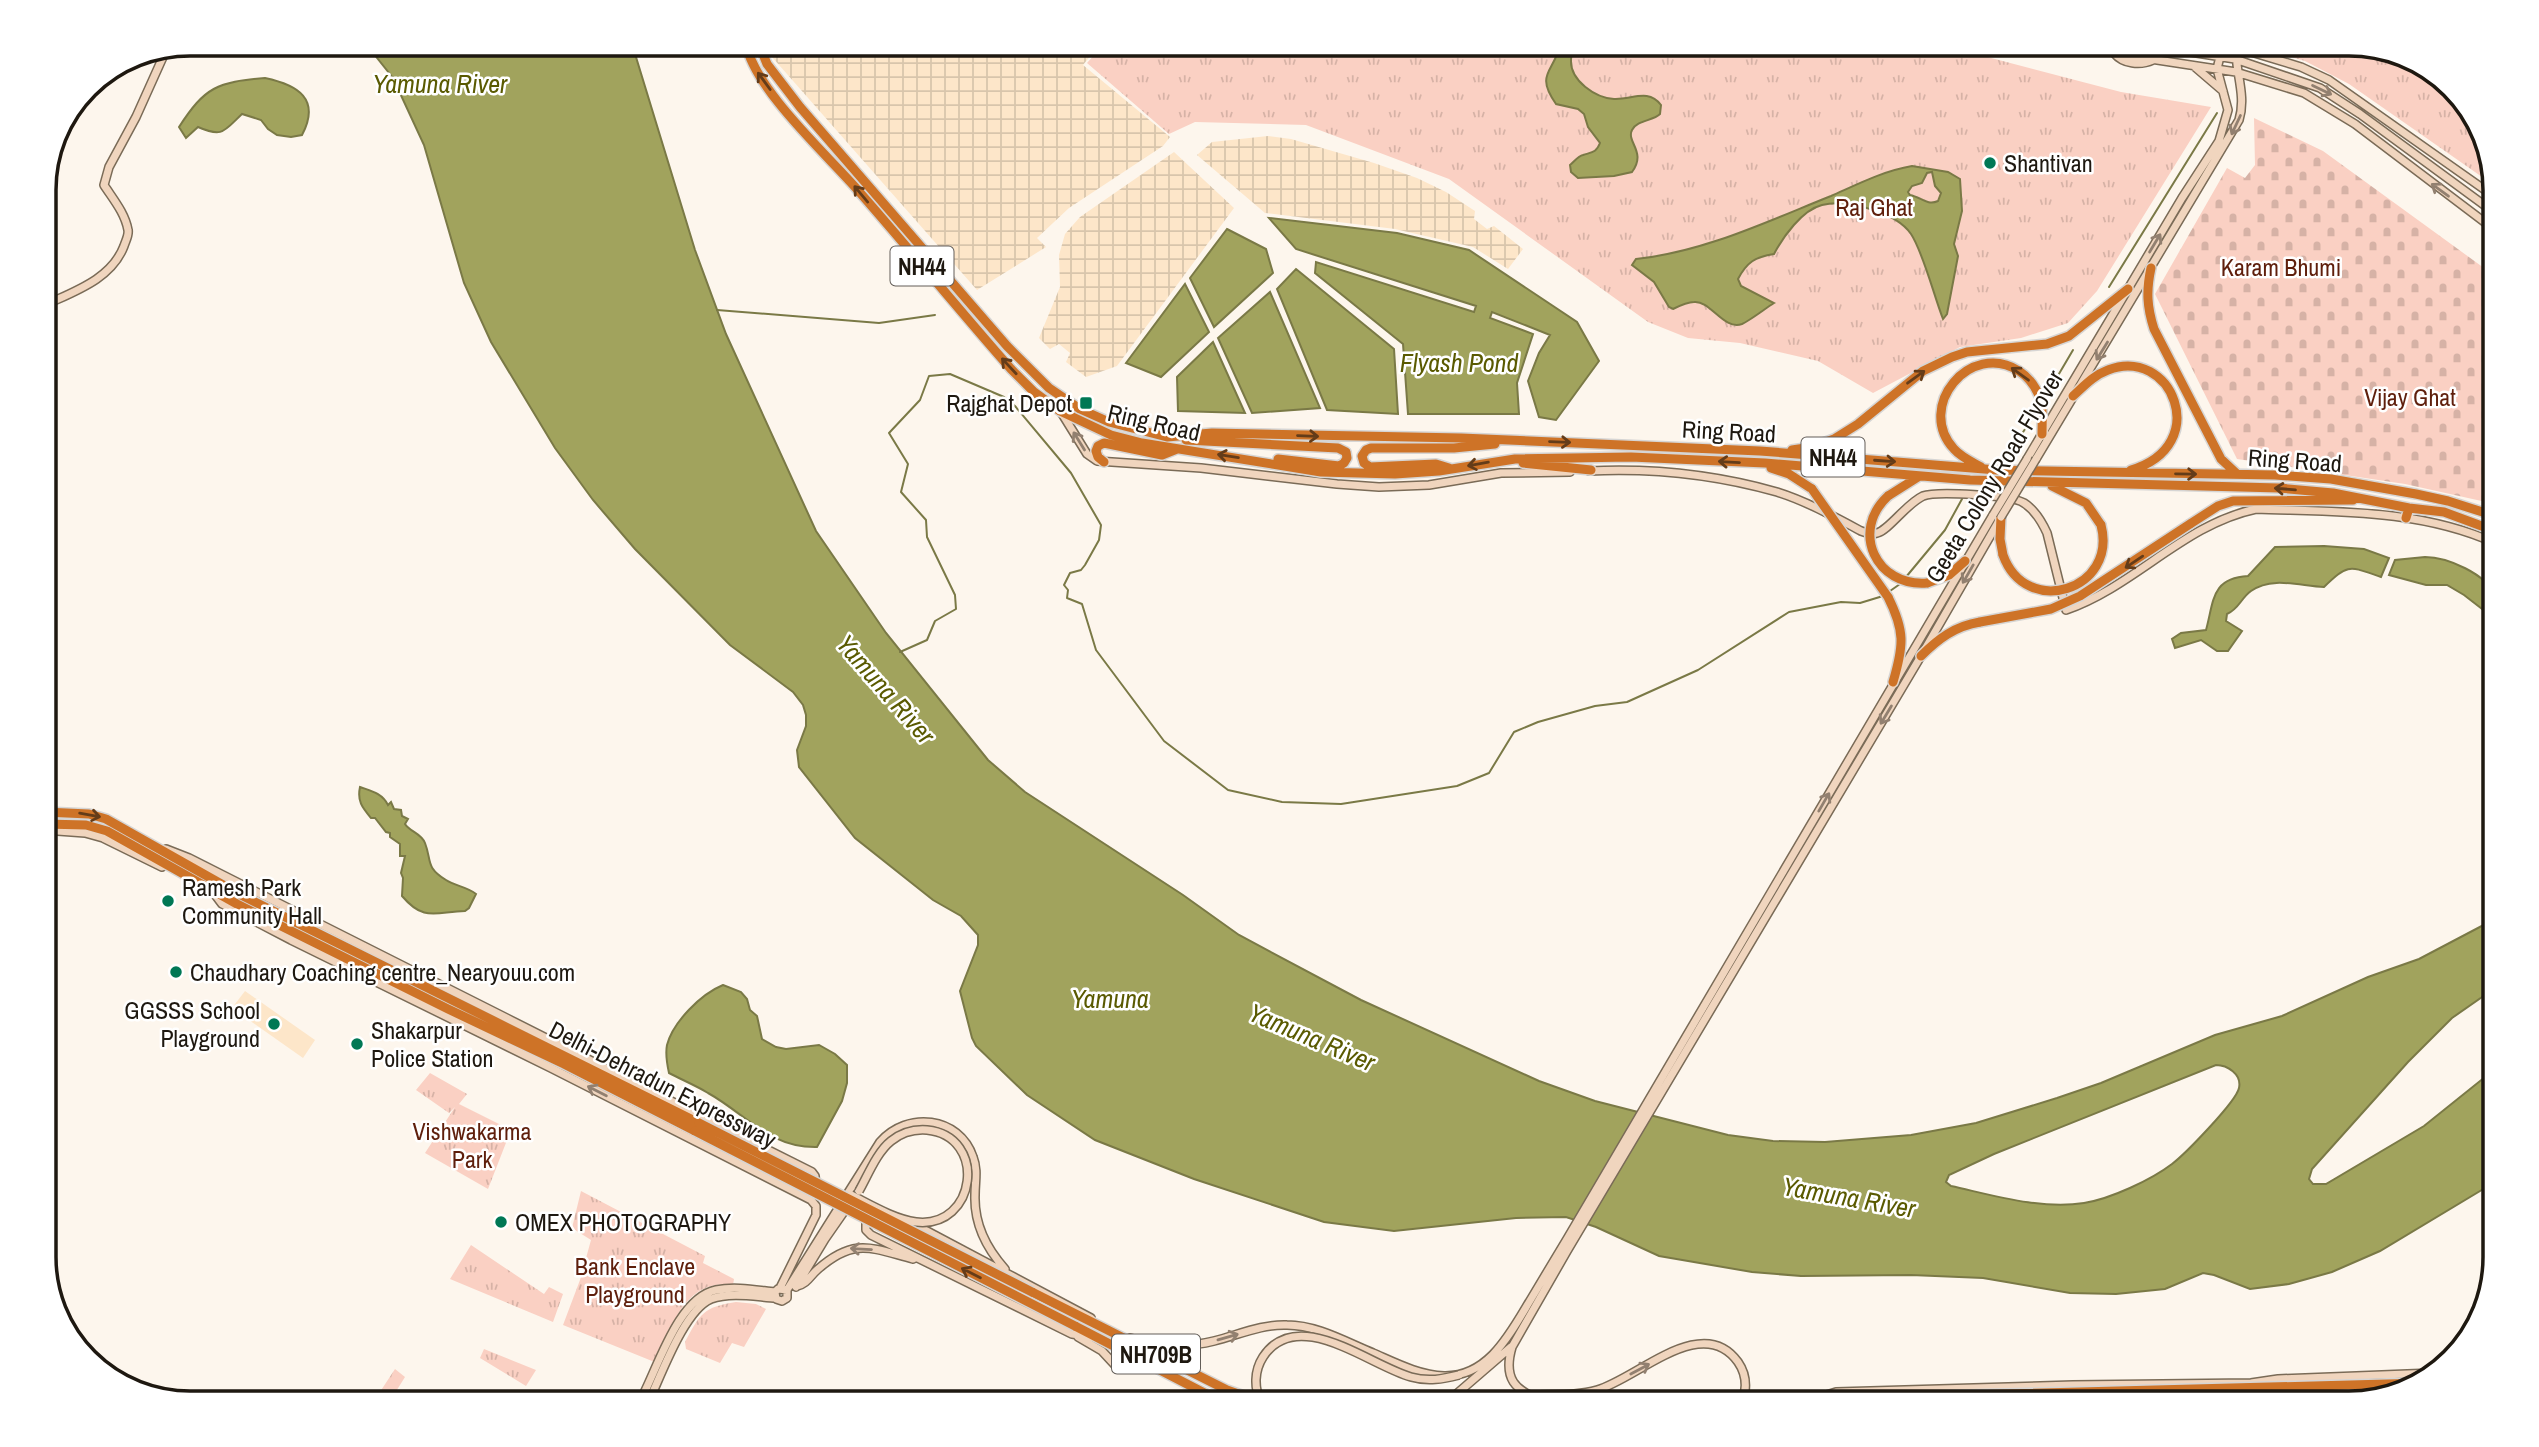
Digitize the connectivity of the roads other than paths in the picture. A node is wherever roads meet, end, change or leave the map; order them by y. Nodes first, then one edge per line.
1 (750, 56) edge
2 (764, 56) edge
3 (2134, 56) edge
4 (2220, 56) joint
5 (2236, 56) edge
6 (2247, 56) edge
7 (2268, 56) edge
8 (162, 59) edge
9 (2235, 59) junction
10 (2285, 62) junction
11 (2251, 63) junction
12 (2193, 65) junction
13 (2217, 69) junction
14 (2236, 72) junction
15 (2281, 73) junction
16 (2223, 92) junction
17 (2483, 189) edge
18 (2483, 204) edge
19 (2483, 221) edge
20 (2151, 268) junction
21 (2132, 291) junction
22 (57, 300) dead end
23 (2073, 396) junction
24 (1060, 411) junction
25 (2042, 434) junction
26 (1167, 437) junction
27 (1528, 441) junction
28 (1177, 449) junction
29 (1773, 452) junction
30 (1515, 458) junction
31 (1250, 460) junction
32 (1104, 462) junction
33 (1756, 463) junction
34 (1452, 469) junction
35 (1985, 469) junction
36 (1591, 470) junction
37 (2123, 472) junction
38 (2238, 474) junction
39 (1919, 476) junction
40 (2045, 483) junction
41 (2368, 499) junction
42 (2409, 508) junction
43 (2483, 512) edge
44 (2001, 517) junction
45 (2406, 518) junction
46 (2483, 527) edge
47 (2483, 539) edge
48 (1965, 561) junction
49 (1921, 656) junction
50 (1893, 682) junction
51 (56, 813) edge
52 (56, 824) edge
53 (56, 831) edge
54 (147, 841) junction
55 (164, 865) junction
56 (212, 890) junction
57 (237, 899) junction
58 (1719, 989) junction
59 (635, 1097) junction
60 (654, 1106) junction
61 (821, 1185) junction
62 (856, 1189) junction
63 (811, 1200) junction
64 (928, 1262) junction
65 (1010, 1274) junction
66 (797, 1286) junction
67 (781, 1293) junction
68 (1074, 1330) junction
69 (1109, 1331) junction
70 (1512, 1347) junction
71 (1153, 1367) junction
72 (2415, 1374) edge
73 (1459, 1375) junction
74 (2278, 1379) junction
75 (2391, 1384) edge
76 (2079, 1385) junction
77 (645, 1391) edge
78 (655, 1391) edge
79 (1199, 1391) edge
80 (1230, 1391) edge
81 (1258, 1391) edge
82 (1460, 1391) edge
83 (1522, 1391) edge
84 (1595, 1391) edge
85 (1744, 1391) edge
86 (1871, 1391) edge
87 (2079, 1391) edge
88 (2121, 1391) edge
89 (2278, 1391) edge

24 -> 1 highway, NH44
2 - 26 highway, Ring Road / NH44
3 - 12 main road
4 - 9 main road
4 - 13 main road
5 - 9 main road, Geeta Colony Road Flyover
6 - 11 main road
7 - 10 main road
8 - 22 main road
9 - 11 main road
9 - 14 main road, Geeta Colony Road Flyover
10 - 15 main road
10 - 17 main road
11 - 15 main road
12 - 13 main road
12 - 16 main road
13 - 14 main road
13 - 16 main road
19 -> 14 main road
14 -> 20 main road, Geeta Colony Road Flyover
15 -> 18 main road
21 -> 16 main road
20 - 21 main road, Geeta Colony Road Flyover
20 - 38 highway
21 -> 23 main road, Geeta Colony Road Flyover
21 - 25 main road, Geeta Colony Road Flyover
29 -> 21 highway
23 - 37 highway
23 - 44 main road, Geeta Colony Road Flyover, bridge
24 - 28 highway, Ring Road
32 -> 24 main road
25 -> 35 highway
25 - 48 main road, Geeta Colony Road Flyover, bridge
26 -> 27 highway, Ring Road / NH44
26 - 31 highway
27 -> 29 highway, Ring Road / NH44
27 - 34 highway
31 -> 28 highway, Ring Road
28 - 32 highway
29 -> 35 highway, Ring Road / NH44
33 -> 30 highway, Ring Road
30 -> 34 highway, Ring Road
30 - 36 highway
31 - 34 highway, Ring Road
32 - 36 main road
33 - 39 highway, Ring Road
33 - 50 highway, bridge
35 - 37 highway, Ring Road / NH44
36 - 45 main road
37 -> 38 highway, Ring Road / NH44
38 - 43 highway, Ring Road / NH44
39 - 40 highway, Ring Road
39 - 48 highway, bridge
41 -> 40 highway, Ring Road
40 - 44 highway, bridge
41 - 42 highway, Ring Road
41 -> 49 highway, bridge
42 - 45 highway
42 - 46 highway, Ring Road
44 -> 49 main road, Geeta Colony Road Flyover
45 - 47 main road
48 - 50 main road, Geeta Colony Road Flyover
49 -> 58 main road, Geeta Colony Road Flyover
58 -> 50 main road, Geeta Colony Road Flyover
51 -> 54 highway, Delhi-Dehradun Expressway
52 - 55 highway, Delhi-Dehradun Expressway
53 - 55 main road
54 - 57 highway, Delhi-Dehradun Expressway
54 - 59 main road
55 - 56 highway, Delhi-Dehradun Expressway
56 - 57 highway, Delhi-Dehradun Expressway
59 -> 56 main road
57 - 59 highway, Delhi-Dehradun Expressway
58 - 70 main road
58 - 73 main road
59 - 60 highway, Delhi-Dehradun Expressway
59 - 60 main road
59 - 60 main road
59 - 60 main road
60 - 61 highway, Delhi-Dehradun Expressway, bridge
60 - 63 main road
60 - 63 main road
68 -> 60 highway, Delhi-Dehradun Expressway, bridge
61 - 62 main road, bridge
61 - 69 highway, Delhi-Dehradun Expressway / NH709B, bridge
62 - 65 main road
62 - 66 main road
62 - 67 main road
63 - 67 main road
64 - 65 main road
64 -> 66 main road
64 - 68 main road
65 - 69 main road
66 - 67 main road
67 - 77 main road
67 - 78 main road
68 - 71 highway, Delhi-Dehradun Expressway / NH709B
68 - 71 main road
69 -> 73 main road, bridge
69 - 80 highway, Delhi-Dehradun Expressway / NH709B
70 - 82 main road
70 - 83 main road
71 - 79 highway, Delhi-Dehradun Expressway / NH709B
72 - 74 main road
73 - 81 main road, bridge
74 - 76 main road
74 - 89 main road
75 - 88 highway, bridge
76 - 86 main road
76 - 87 main road
84 -> 85 main road

